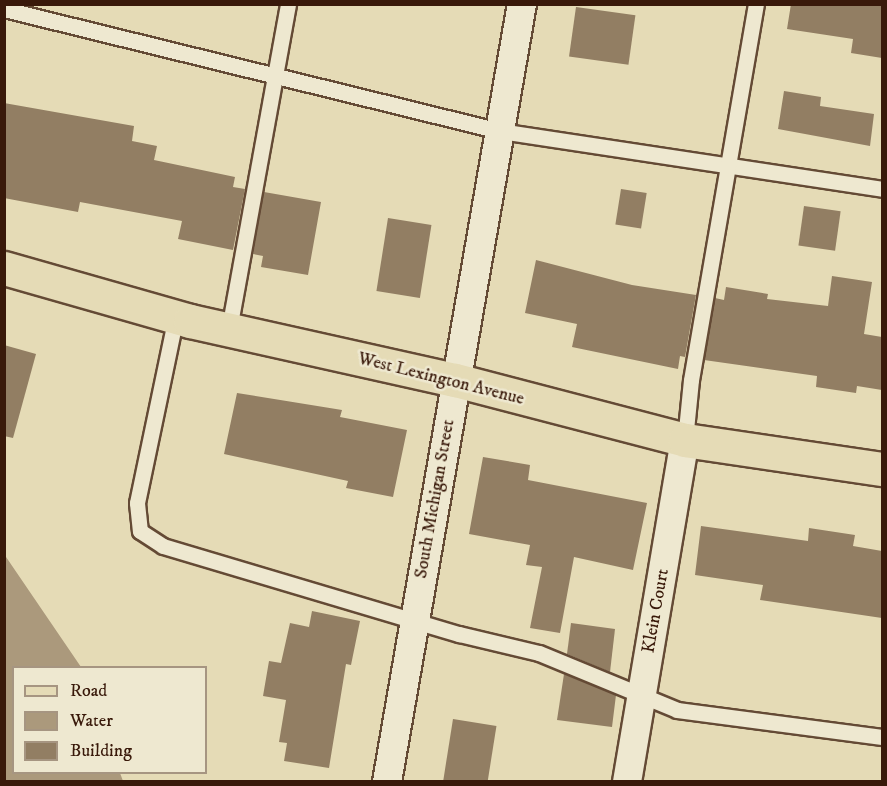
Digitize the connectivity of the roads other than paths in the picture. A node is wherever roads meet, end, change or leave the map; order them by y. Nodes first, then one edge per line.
1 (288, 4) edge
2 (522, 4) edge
3 (756, 4) edge
4 (4, 9) edge
5 (274, 77) junction
6 (500, 131) junction
7 (728, 166) junction
8 (882, 189) edge
9 (4, 268) edge
10 (176, 316) junction
11 (229, 329) junction
12 (455, 380) junction
13 (685, 440) junction
14 (882, 469) edge
15 (414, 620) junction
16 (641, 693) junction
17 (882, 737) edge
18 (387, 782) edge
19 (627, 782) edge

1 - 5 lane
2 - 6 street, South Michigan Street
3 - 7 lane
4 - 5 lane
5 - 6 lane
5 - 11 lane
6 - 7 lane
6 - 12 street, South Michigan Street
7 - 8 lane
7 - 13 lane
9 - 10 main road, West Lexington Avenue
10 - 11 main road, West Lexington Avenue
10 - 15 lane
11 - 12 main road, West Lexington Avenue
12 - 13 main road, West Lexington Avenue
12 - 15 street, South Michigan Street
13 - 14 main road, West Lexington Avenue
13 - 16 street, Klein Court
15 - 16 lane
15 - 18 street, South Michigan Street
16 - 17 lane
16 - 19 street, Klein Court

